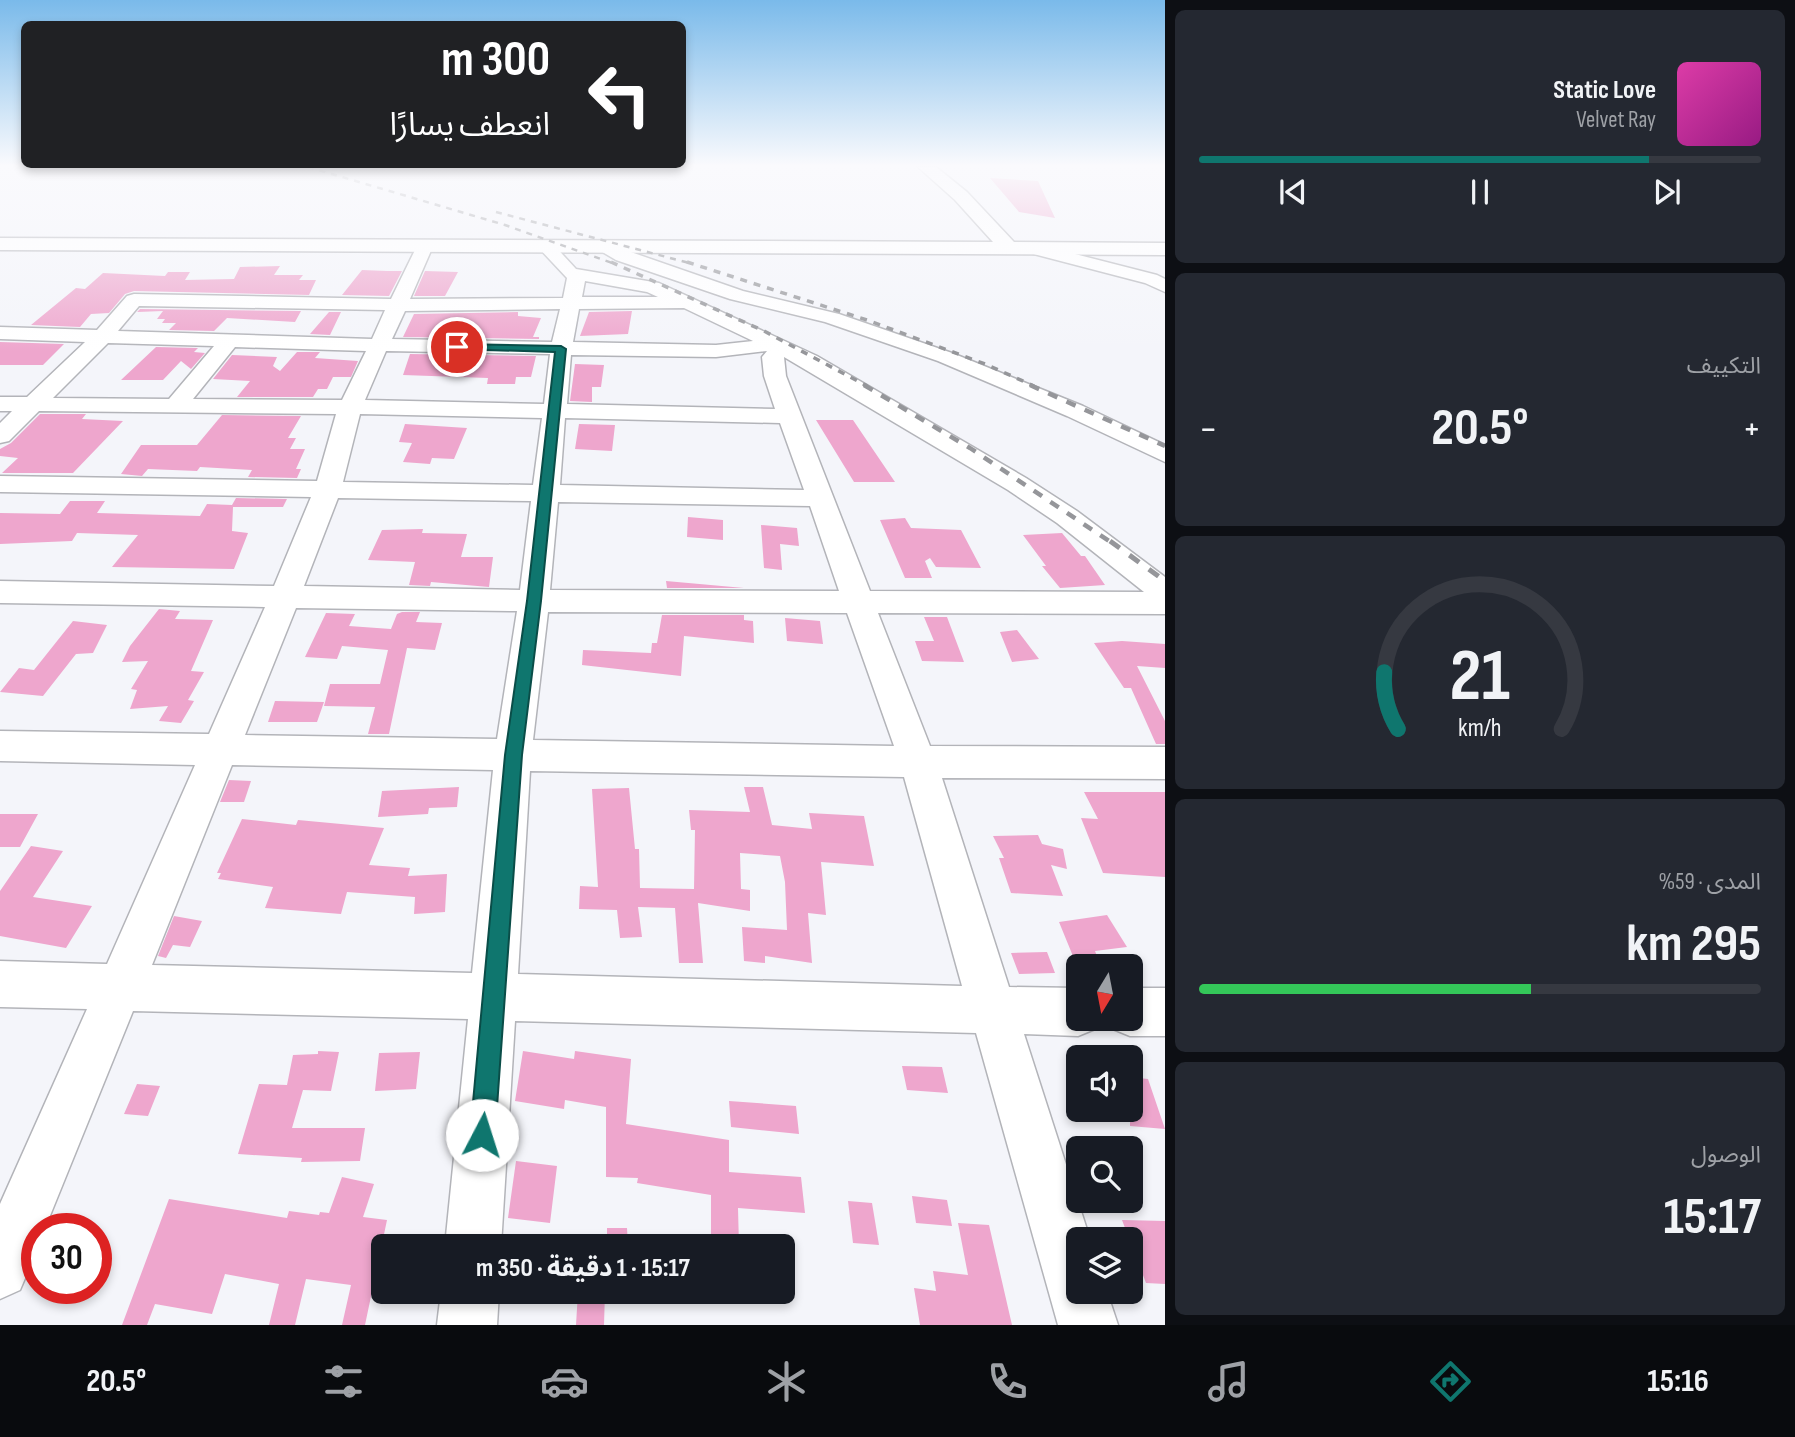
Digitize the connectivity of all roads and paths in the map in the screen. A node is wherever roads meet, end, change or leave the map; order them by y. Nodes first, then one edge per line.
1 (984, 229) edge
2 (991, 229) edge
3 (1004, 229) edge
4 (2, 245) edge
5 (425, 246) junction
6 (545, 246) junction
7 (602, 247) junction
8 (1008, 247) junction
9 (930, 248) junction
10 (1032, 248) junction
11 (1080, 249) junction
12 (1165, 249) edge
13 (1165, 286) edge
14 (574, 289) junction
15 (398, 305) junction
16 (0, 333) edge
17 (103, 336) junction
18 (230, 340) junction
19 (379, 345) junction
20 (777, 345) junction
21 (561, 349) junction
22 (0, 404) edge
23 (34, 405) junction
24 (175, 406) junction
25 (350, 407) junction
26 (554, 412) junction
27 (790, 416) junction
28 (0, 436) edge
29 (1165, 454) edge
30 (0, 484) edge
31 (328, 489) junction
32 (545, 495) junction
33 (822, 498) junction
34 (0, 592) edge
35 (1165, 593) edge
36 (285, 597) junction
37 (534, 601) junction
38 (861, 603) junction
39 (1165, 603) edge
40 (0, 746) edge
41 (219, 751) junction
42 (513, 755) junction
43 (918, 762) junction
44 (1165, 763) edge
45 (0, 984) edge
46 (120, 987) junction
47 (493, 995) junction
48 (991, 1011) junction
49 (1066, 1012) edge
50 (1143, 1012) edge
51 (1165, 1012) edge
52 (474, 1234) edge
53 (0, 1270) edge
54 (469, 1304) edge
55 (467, 1325) edge
56 (1088, 1325) edge

1 - 9 highway
2 - 8 highway
3 - 11 highway
4 - 5 highway
5 - 6 highway
5 - 15 street
6 - 7 highway
6 - 14 street
7 - 9 highway
7 - 29 street
8 - 9 highway
8 - 10 highway
10 - 11 highway
10 - 13 street
11 - 12 highway
14 - 15 street
14 - 20 street
14 - 21 street
15 - 17 street
15 - 19 street
16 - 17 street
17 - 18 street
17 - 23 street
18 - 19 street
18 - 24 street
19 - 21 street
19 - 25 street
20 - 21 street
20 - 27 street
20 - 35 street
21 - 26 street
22 - 23 street
23 - 24 street
23 - 28 street
24 - 25 street
25 - 26 street
25 - 31 street
26 - 27 street
26 - 32 street
27 - 33 street
30 - 31 street
31 - 32 street
31 - 36 street
32 - 33 street
32 - 37 street
33 - 38 street
34 - 36 street
36 - 37 street
36 - 41 street
37 - 38 street
37 - 42 street
38 - 39 street
38 - 43 street
40 - 41 street
41 - 42 street
41 - 46 street
42 - 43 street
42 - 47 street
43 - 44 street
43 - 48 street
45 - 46 street
46 - 47 street
46 - 53 street
47 - 48 street
47 - 52 street
48 - 49 street
48 - 56 street
50 - 51 street
54 - 55 street

